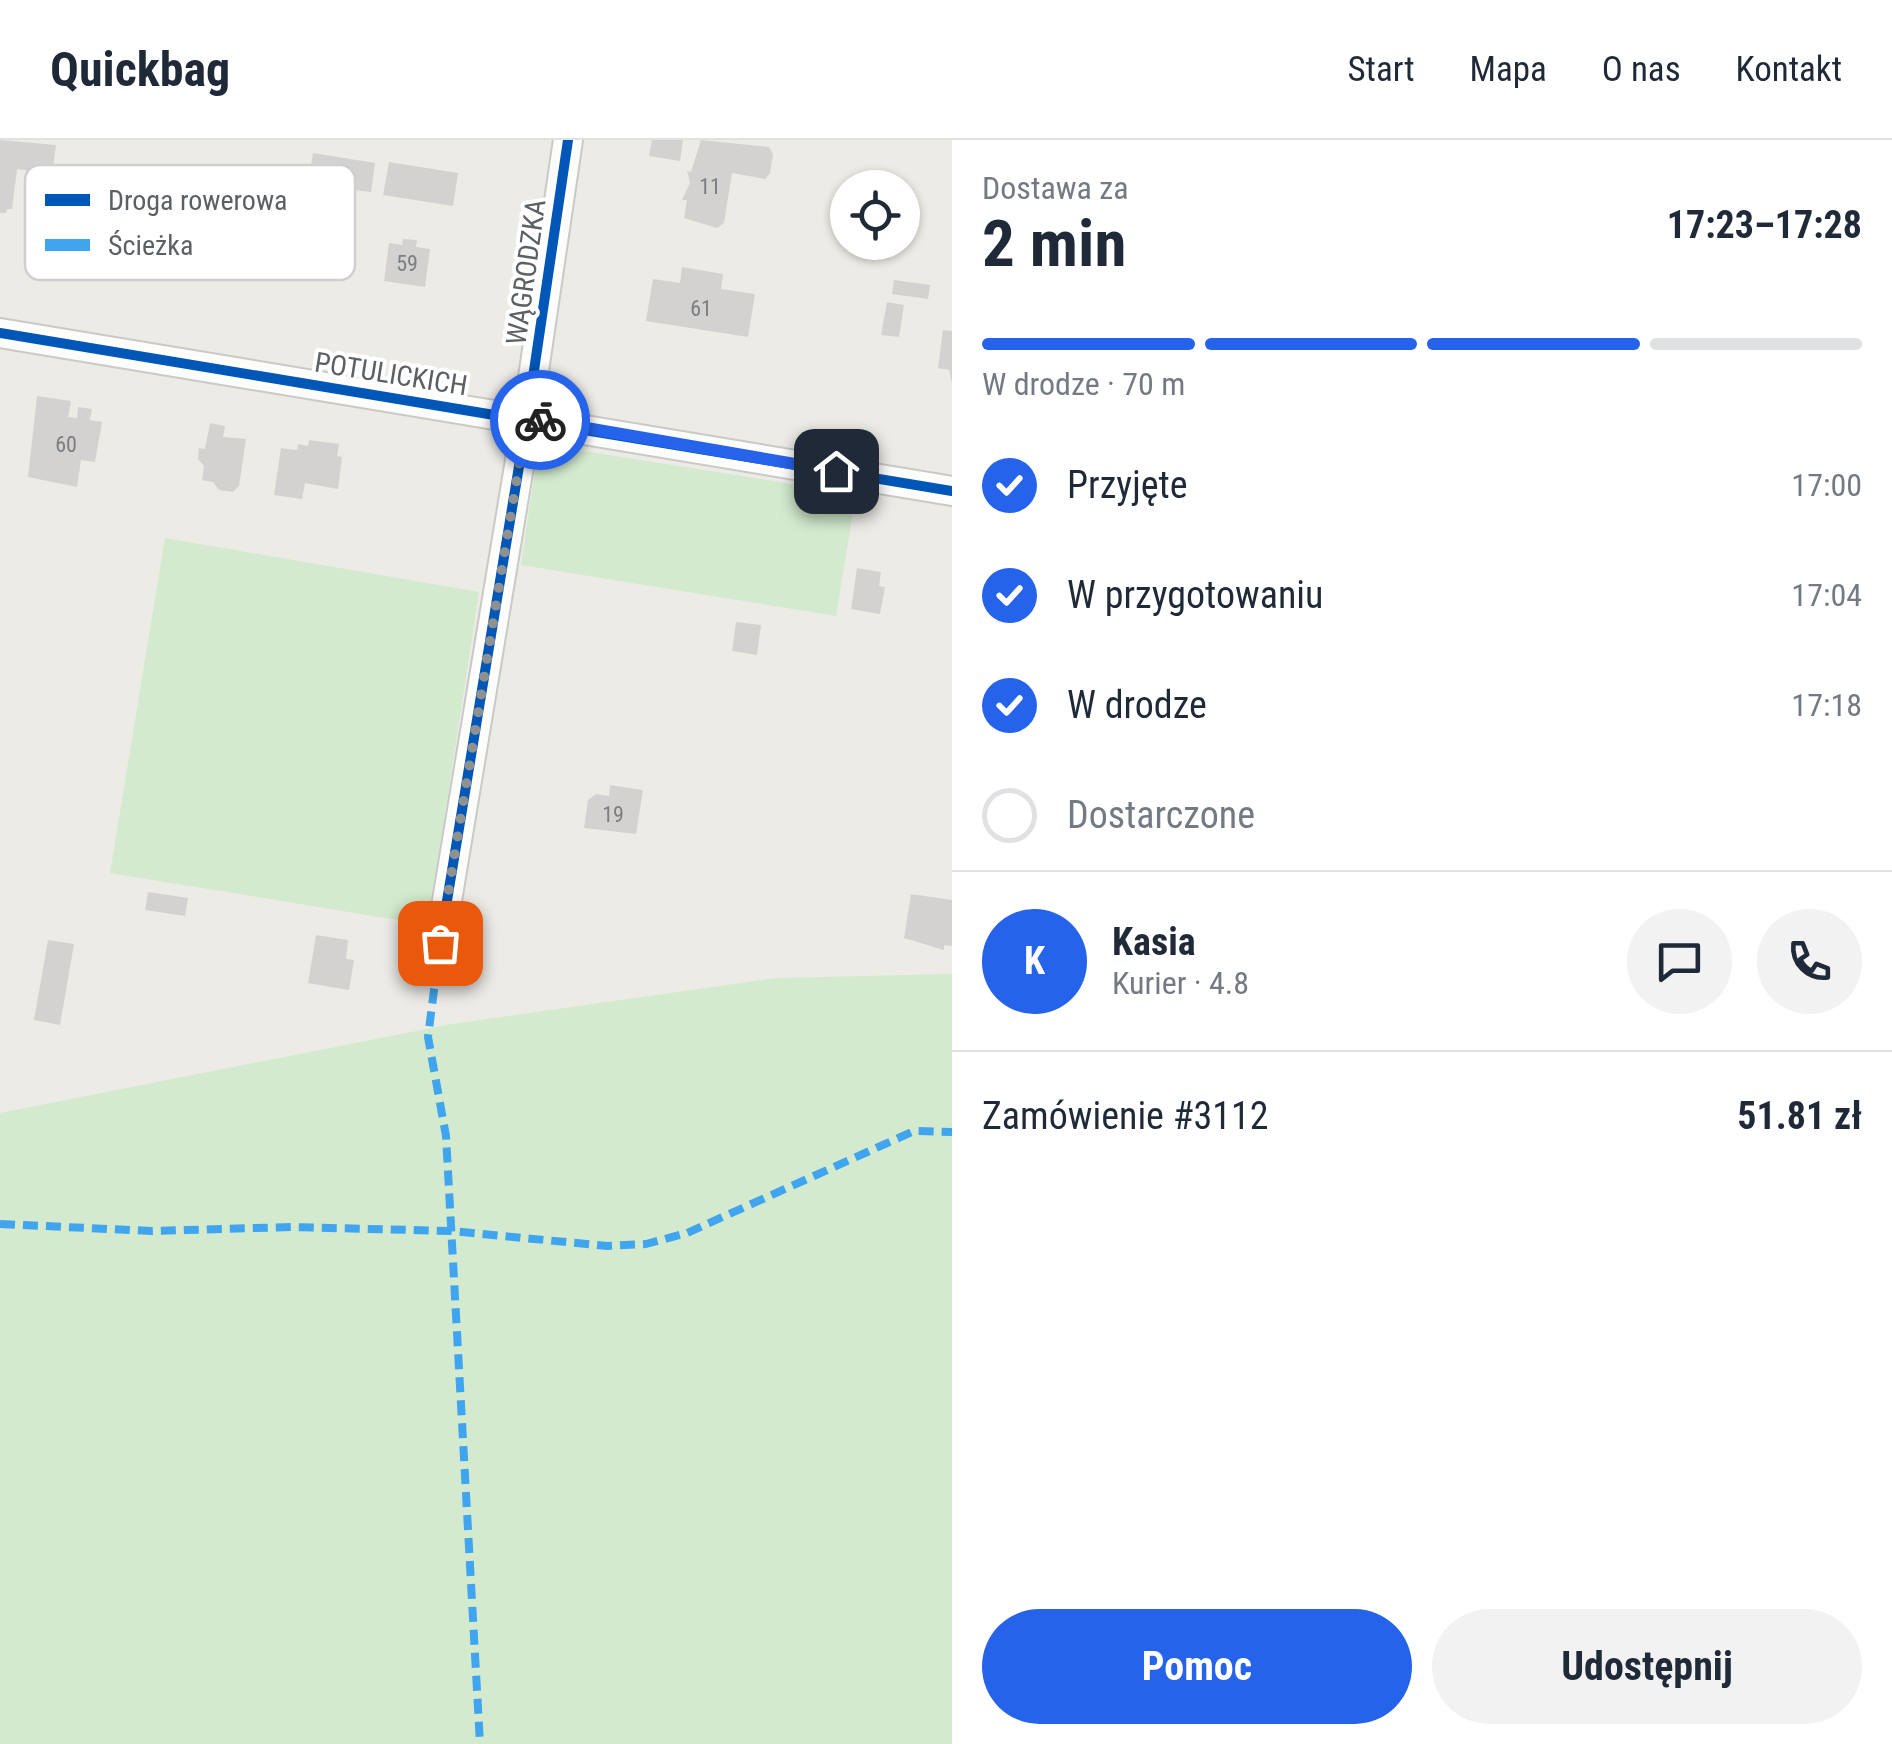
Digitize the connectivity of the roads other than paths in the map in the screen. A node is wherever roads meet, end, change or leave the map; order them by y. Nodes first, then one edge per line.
1 (568, 140) edge
2 (0, 333) edge
3 (527, 418) junction
4 (952, 491) edge
5 (440, 943) dead end

1 - 3 street, WĄGRODZKA
2 - 3 street, POTULICKICH
3 - 4 street, POTULICKICH
3 - 5 street, WĄGRODZKA

